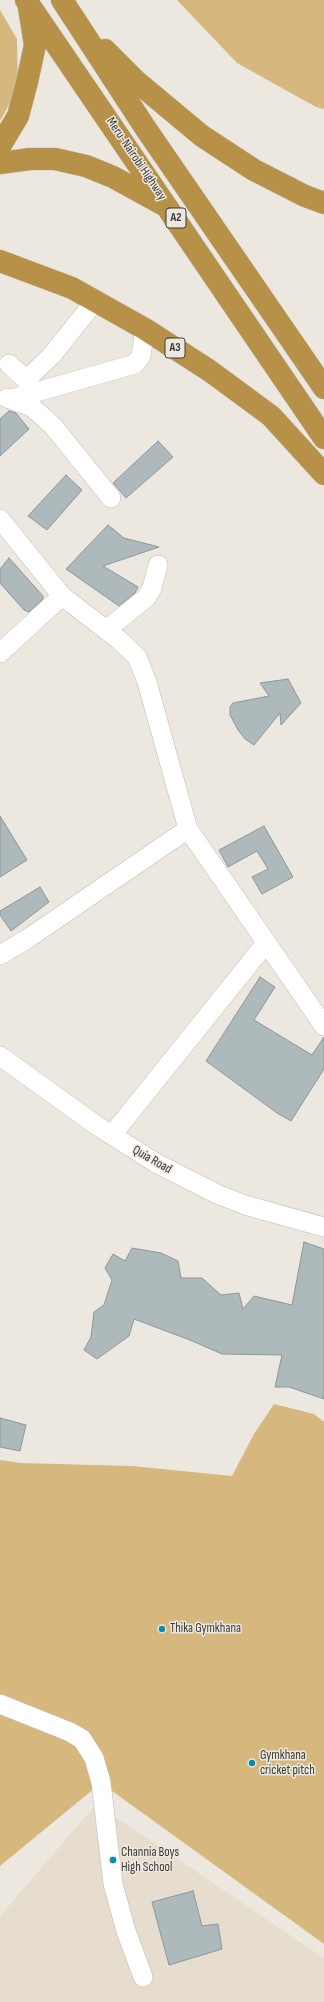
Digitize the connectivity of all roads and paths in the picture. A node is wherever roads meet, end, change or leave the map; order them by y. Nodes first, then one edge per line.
1 (62, 0) edge
2 (28, 2) edge
3 (73, 18) junction
4 (0, 146) edge
5 (0, 163) edge
6 (324, 203) edge
7 (169, 207) junction
8 (0, 261) edge
9 (95, 301) junction
10 (145, 329) junction
11 (9, 364) dead end
12 (324, 388) edge
13 (6, 398) edge
14 (324, 438) edge
15 (324, 474) edge
16 (112, 498) dead end
17 (0, 519) edge
18 (158, 565) dead end
19 (62, 596) junction
20 (106, 630) junction
21 (0, 653) edge
22 (188, 829) junction
23 (266, 942) junction
24 (0, 955) edge
25 (324, 1026) edge
26 (0, 1058) edge
27 (112, 1135) junction
28 (324, 1227) edge
29 (0, 1704) edge
30 (143, 1977) dead end

1 - 3 highway, Meru-Nairobi Highway / A2
2 - 4 highway
2 - 7 highway, Meru-Nairobi Highway / A2
3 - 6 highway
3 - 12 highway, Meru-Nairobi Highway / A2
5 - 7 highway
7 - 14 highway, Meru-Nairobi Highway / A2
8 - 9 highway, A3
9 - 10 highway, A3
9 - 11 street
10 - 13 street
10 - 15 highway, A3
13 - 16 street
17 - 19 street
18 - 20 street
19 - 20 street
19 - 21 street
20 - 22 street
22 - 23 street
22 - 24 street
23 - 25 street
23 - 27 street
26 - 27 street, Quia Road
27 - 28 street, Quia Road
29 - 30 street

